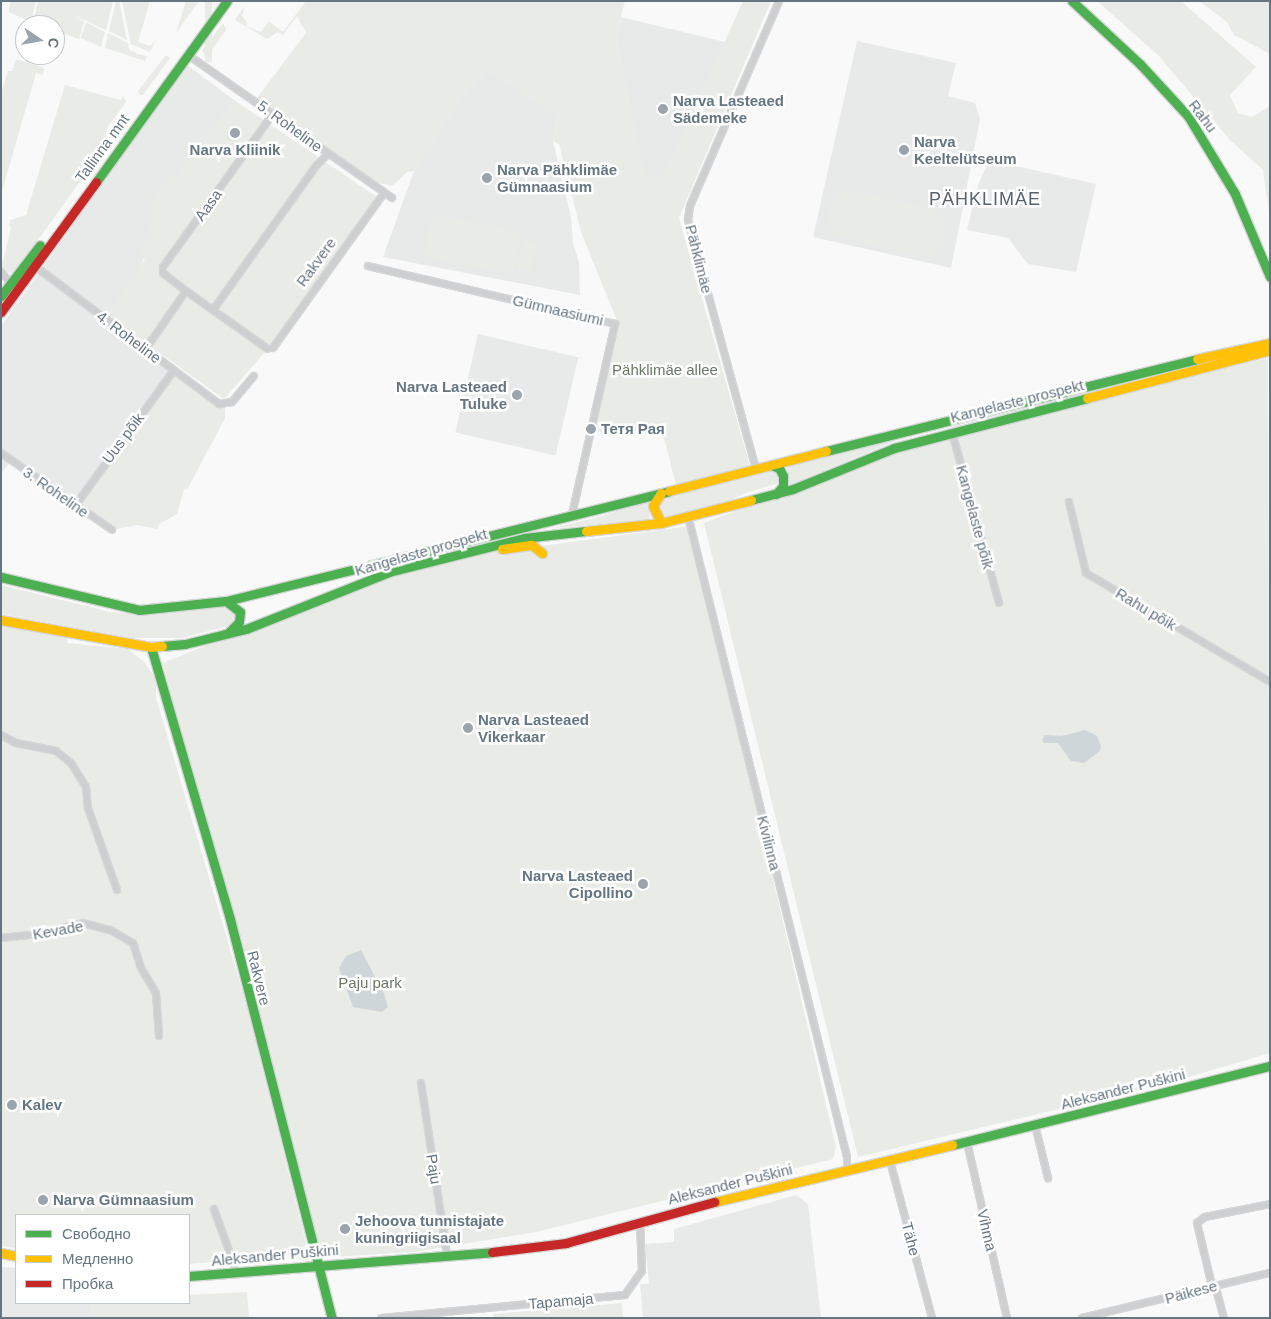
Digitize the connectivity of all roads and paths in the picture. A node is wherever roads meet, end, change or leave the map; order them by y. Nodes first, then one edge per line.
1 (218, 1) edge
2 (226, 1) edge
3 (779, 1) edge
4 (1072, 1) edge
5 (188, 55) junction
6 (273, 114) junction
7 (328, 154) junction
8 (384, 193) junction
9 (392, 198) dead end
10 (31, 262) junction
11 (368, 266) dead end
12 (1, 272) edge
13 (1270, 277) edge
14 (11, 283) junction
15 (186, 291) junction
16 (1, 296) edge
17 (213, 310) junction
18 (1, 312) edge
19 (1270, 334) edge
20 (1265, 343) edge
21 (270, 348) joint
22 (145, 350) junction
23 (1268, 353) edge
24 (174, 370) junction
25 (254, 376) dead end
26 (952, 432) junction
27 (1, 453) edge
28 (771, 466) junction
29 (756, 470) junction
30 (661, 493) junction
31 (776, 494) junction
32 (1069, 502) dead end
33 (75, 506) junction
34 (572, 515) junction
35 (688, 516) junction
36 (540, 523) junction
37 (661, 523) junction
38 (112, 530) dead end
39 (540, 536) junction
40 (474, 549) junction
41 (542, 553) dead end
42 (1, 577) edge
43 (226, 601) junction
44 (999, 603) dead end
45 (1, 620) edge
46 (227, 634) junction
47 (151, 647) junction
48 (1270, 682) edge
49 (1, 735) edge
50 (116, 890) dead end
51 (1, 938) edge
52 (159, 1036) dead end
53 (1270, 1066) edge
54 (421, 1083) dead end
55 (1035, 1125) junction
56 (966, 1142) junction
57 (890, 1161) junction
58 (847, 1169) junction
59 (1048, 1178) dead end
60 (1270, 1204) edge
61 (214, 1209) dead end
62 (640, 1222) junction
63 (1, 1254) edge
64 (447, 1255) junction
65 (15, 1256) edge
66 (320, 1266) junction
67 (236, 1273) junction
68 (1270, 1273) edge
69 (190, 1276) edge
70 (1213, 1286) junction
71 (437, 1315) edge
72 (332, 1318) edge
73 (381, 1318) edge
74 (932, 1318) edge
75 (1007, 1318) edge
76 (1082, 1318) edge
77 (1224, 1318) edge

1 - 10 main road, Tallinna mnt
2 - 5 main road, Tallinna mnt
3 - 29 street, Pähklimäe
4 - 13 main road, Rahu
5 - 6 street, 5. Roheline
5 - 10 main road, Tallinna mnt
6 - 7 street, 5. Roheline
6 - 15 street, Aasa
7 - 8 street, 5. Roheline
7 - 17 street
8 - 9 street, 5. Roheline
8 - 21 street, Rakvere
10 - 14 main road, Tallinna mnt
10 - 18 main road, Tallinna mnt
10 - 22 street, 4. Roheline
11 - 34 street, Gümnaasiumi
12 - 14 street
14 - 16 main road, Tallinna mnt
15 - 17 street, Aasa
15 - 22 street
17 - 21 street, Aasa
19 - 20 main road
20 - 28 main road, Kangelaste prospekt
22 - 24 street, 4. Roheline
23 - 26 main road, Kangelaste prospekt
24 - 25 street, 4. Roheline
24 - 33 street, Uus põik
26 - 31 main road, Kangelaste prospekt
26 - 44 street, Kangelaste põik
27 - 33 street, 3. Roheline
28 - 29 main road, Kangelaste prospekt
28 - 31 main road
29 - 30 main road, Kangelaste prospekt
30 - 34 main road, Kangelaste prospekt
30 - 37 main road
31 - 35 main road, Kangelaste prospekt
32 - 48 street, Rahu põik
33 - 38 street, 3. Roheline
34 - 36 main road, Kangelaste prospekt
35 - 37 main road, Kangelaste prospekt
35 - 58 street, Kivilinna
36 - 39 main road
36 - 43 main road, Kangelaste prospekt
37 - 39 main road, Kangelaste prospekt
39 - 40 main road, Kangelaste prospekt
40 - 41 main road
40 - 46 main road, Kangelaste prospekt
42 - 43 main road, Kangelaste prospekt
43 - 46 main road
45 - 47 main road, Kangelaste prospekt
46 - 47 main road, Kangelaste prospekt
47 - 66 main road, Rakvere
49 - 50 street
51 - 52 street, Kevade
53 - 55 main road, Aleksander Puškini
54 - 64 street, Paju
55 - 56 main road, Aleksander Puškini
55 - 59 street
56 - 57 main road, Aleksander Puškini
56 - 75 street, Vihma
57 - 58 main road, Aleksander Puškini
57 - 74 street, Tähe
58 - 62 main road, Aleksander Puškini
60 - 70 street
61 - 67 street
62 - 64 main road, Aleksander Puškini
62 - 71 street, Tapamaja
63 - 65 main road
64 - 66 main road, Aleksander Puškini
66 - 67 main road, Aleksander Puškini
66 - 72 main road, Rakvere
67 - 69 main road, Aleksander Puškini
68 - 70 street, Päikese
70 - 76 street, Päikese
70 - 77 street
71 - 73 street, Tapamaja

